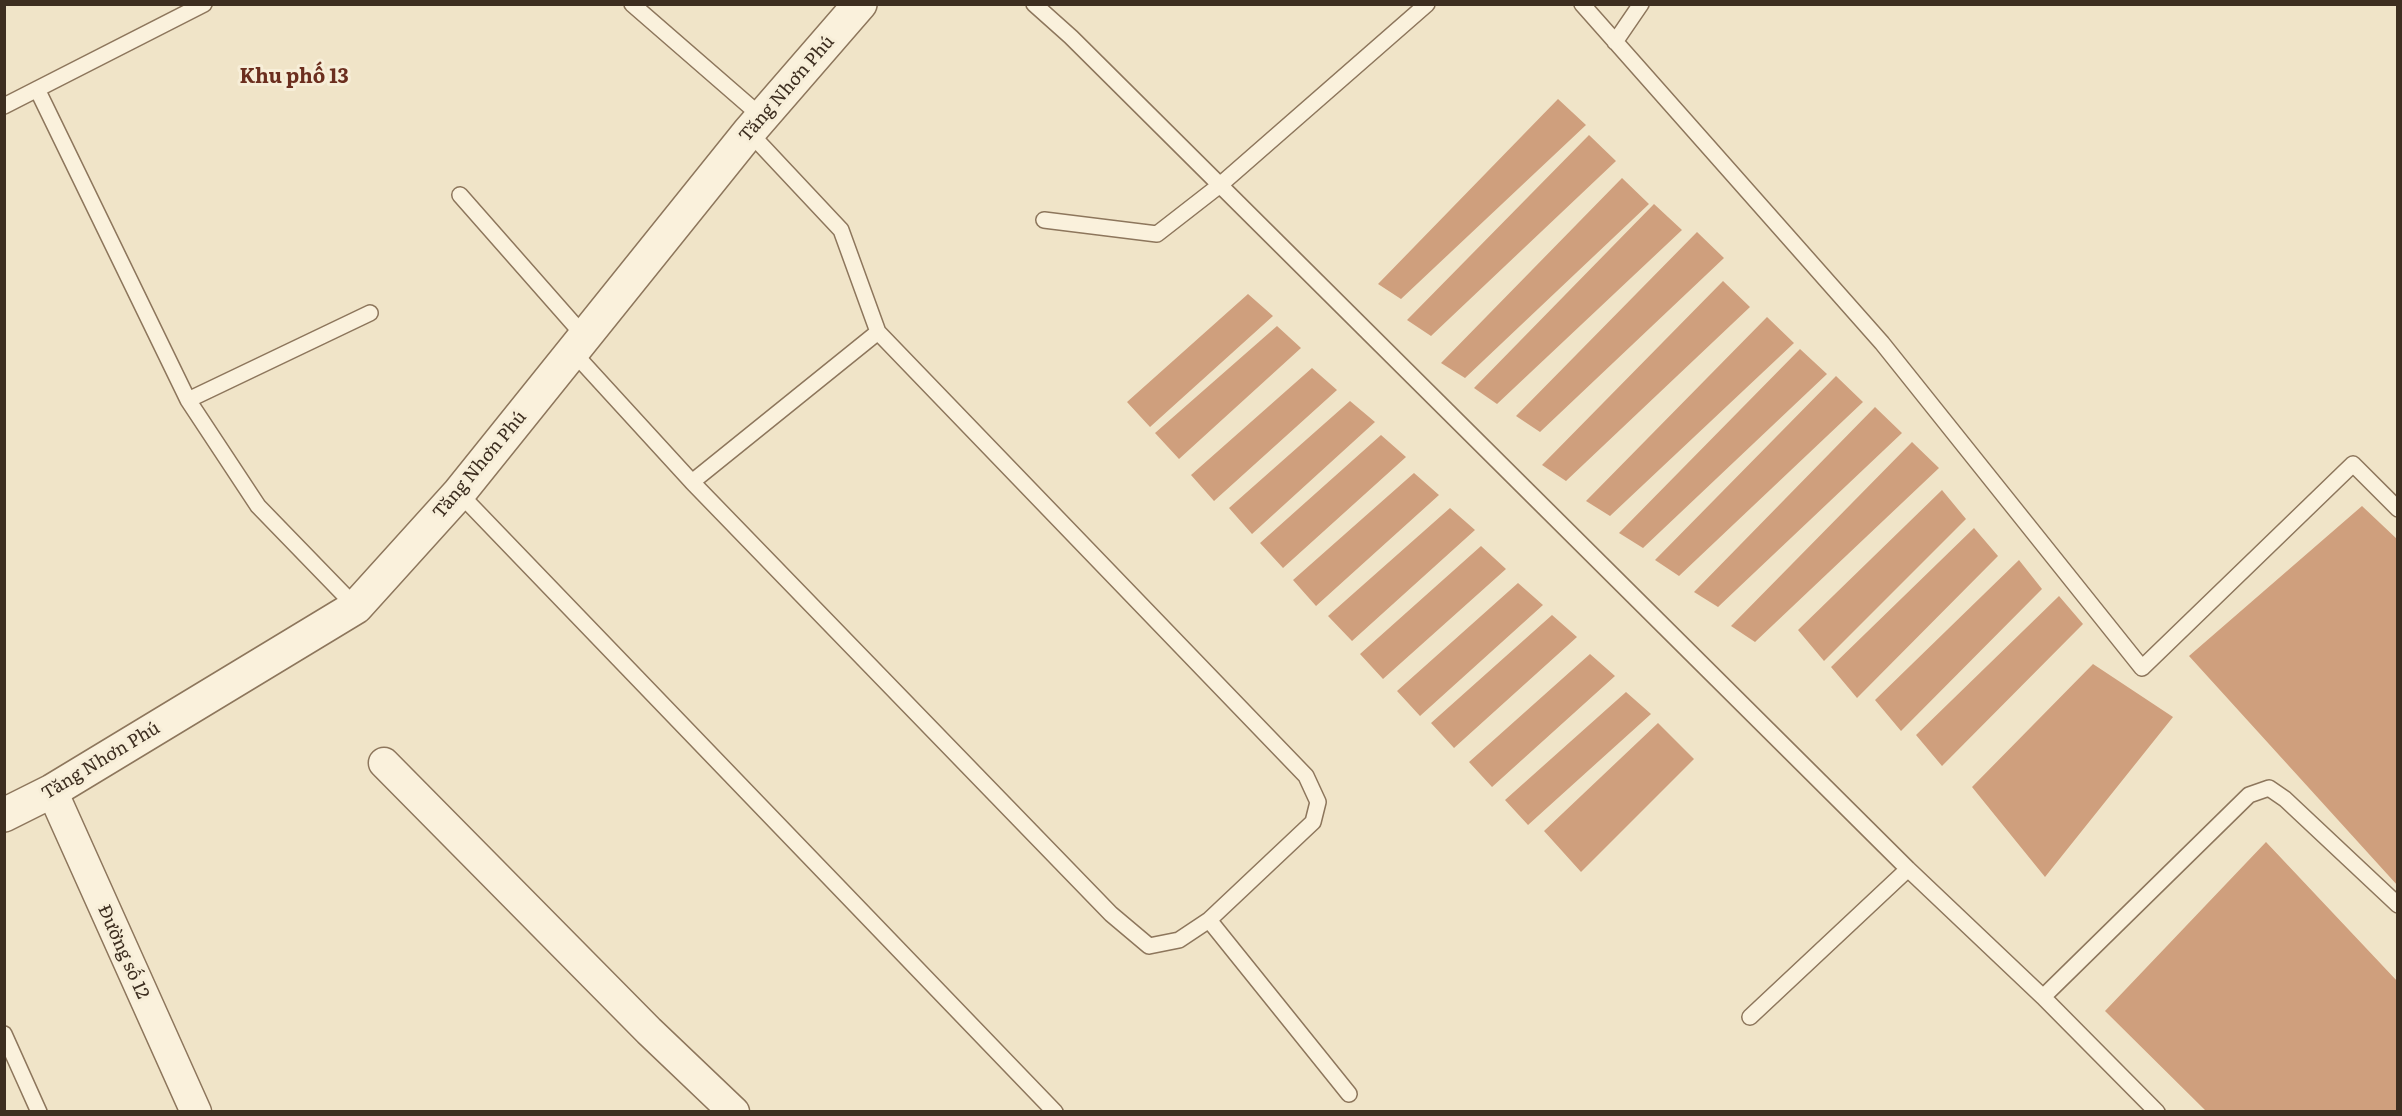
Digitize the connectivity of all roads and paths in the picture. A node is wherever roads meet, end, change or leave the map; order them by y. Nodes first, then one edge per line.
1 (204, 4) edge
2 (632, 4) edge
3 (860, 4) edge
4 (1034, 4) edge
5 (1427, 4) edge
6 (1582, 4) edge
7 (1641, 4) edge
8 (1615, 42) junction
9 (37, 89) junction
10 (4, 106) edge
11 (755, 125) junction
12 (1220, 185) junction
13 (460, 195) dead end
14 (1044, 220) dead end
15 (370, 313) dead end
16 (878, 332) junction
17 (579, 344) junction
18 (188, 400) junction
19 (692, 482) junction
20 (459, 493) junction
21 (2397, 509) edge
22 (357, 607) junction
23 (384, 763) dead end
24 (52, 791) junction
25 (4, 815) edge
26 (1908, 869) junction
27 (2396, 902) edge
28 (1209, 920) junction
29 (2043, 997) junction
30 (1750, 1017) dead end
31 (4, 1034) edge
32 (1349, 1094) dead end
33 (39, 1112) edge
34 (196, 1112) edge
35 (734, 1112) edge
36 (1054, 1112) edge
37 (2157, 1112) edge

1 - 9 lane
2 - 11 lane
3 - 11 street, Tăng Nhơn Phú
4 - 12 lane
5 - 12 lane
6 - 8 lane
7 - 8 lane
8 - 21 lane
9 - 10 lane
9 - 18 lane
11 - 16 lane
11 - 17 street, Tăng Nhơn Phú
12 - 14 lane
12 - 26 lane
13 - 17 lane
15 - 18 lane
16 - 19 lane
16 - 28 lane
17 - 19 lane
17 - 20 street, Tăng Nhơn Phú
18 - 22 lane
19 - 28 lane
20 - 22 street, Tăng Nhơn Phú
20 - 36 lane
22 - 24 street, Tăng Nhơn Phú
23 - 35 street
24 - 25 street, Tăng Nhơn Phú
24 - 34 street, Đường số 12
26 - 29 lane
26 - 30 lane
27 - 29 lane
28 - 32 lane
29 - 37 lane
31 - 33 lane

